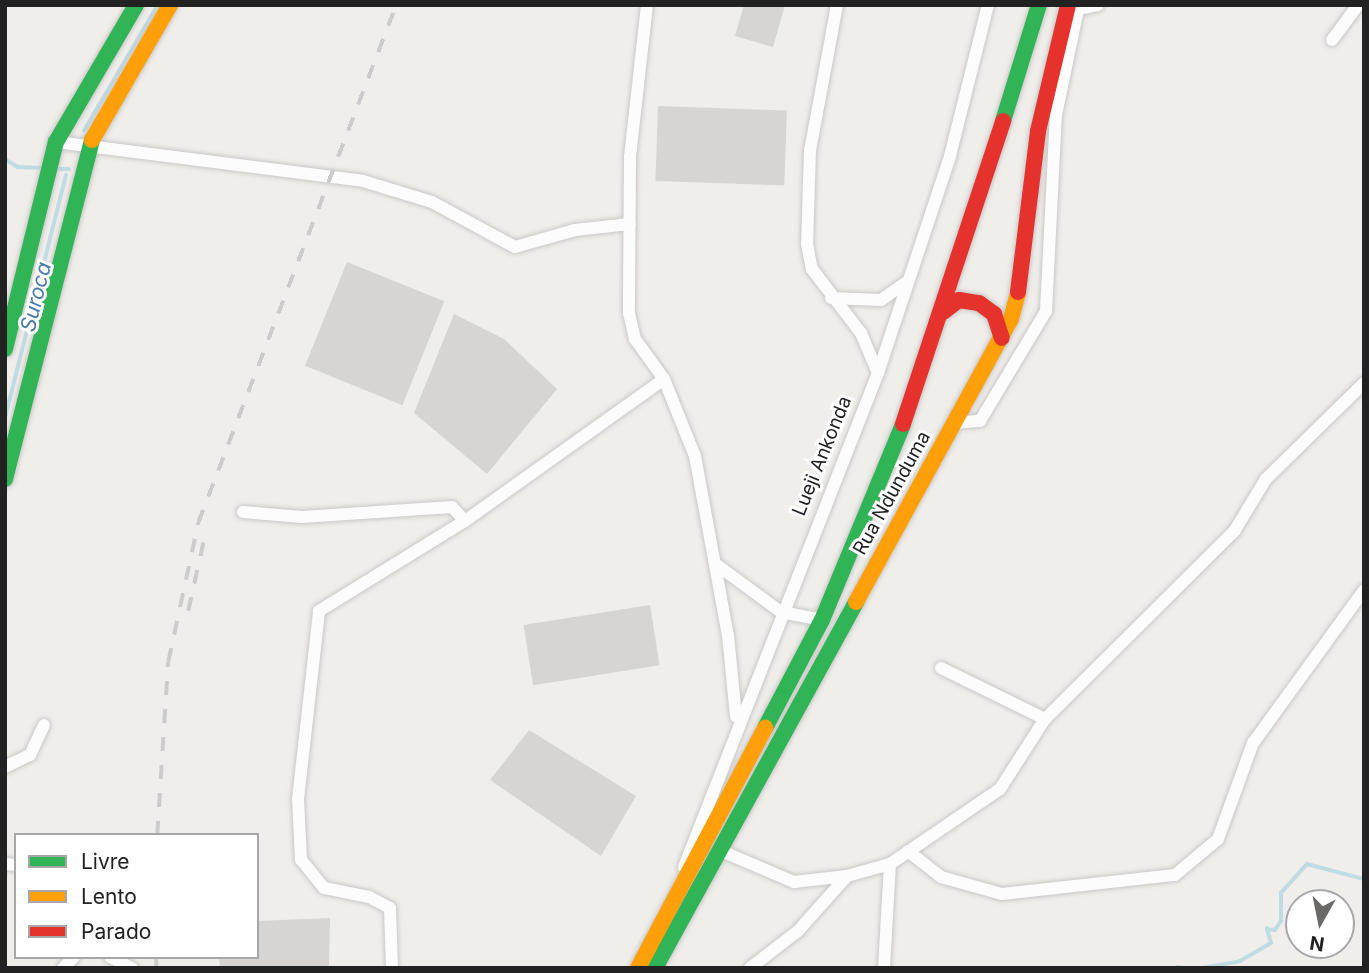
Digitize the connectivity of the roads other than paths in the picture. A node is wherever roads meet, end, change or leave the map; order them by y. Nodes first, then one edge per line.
1 (136, 5) edge
2 (170, 5) edge
3 (647, 5) edge
4 (837, 5) edge
5 (988, 5) edge
6 (1039, 5) edge
7 (1098, 5) edge
8 (1358, 5) edge
9 (1075, 7) edge
10 (1332, 40) dead end
11 (56, 142) junction
12 (88, 147) junction
13 (630, 224) junction
14 (911, 278) junction
15 (831, 298) junction
16 (943, 312) junction
17 (1002, 338) junction
18 (5, 349) edge
19 (878, 373) junction
20 (664, 379) junction
21 (1364, 383) edge
22 (955, 423) junction
23 (5, 479) edge
24 (243, 512) dead end
25 (465, 522) junction
26 (717, 565) junction
27 (1364, 590) edge
28 (781, 612) junction
29 (822, 620) junction
30 (941, 668) dead end
31 (1045, 719) junction
32 (737, 721) junction
33 (44, 725) dead end
34 (5, 767) edge
35 (719, 850) junction
36 (908, 851) junction
37 (890, 864) junction
38 (847, 876) junction
39 (667, 913) junction
40 (114, 959) edge
41 (132, 968) edge
42 (392, 968) edge
43 (638, 968) edge
44 (655, 968) edge
45 (750, 968) edge
46 (884, 968) edge

1 - 11 main road
2 - 12 main road
3 - 13 street
4 - 15 street
5 - 14 street, Lueji Ankonda
6 - 16 main road
7 - 9 street
8 - 10 street
9 - 17 main road, Rua Ndunduma
9 - 22 street
11 - 12 street
11 - 18 main road
12 - 13 street
12 - 23 main road
13 - 20 street
14 - 15 street
14 - 19 street, Lueji Ankonda
15 - 19 street
16 - 17 main road
16 - 29 main road, Rua Ndunduma
17 - 22 main road, Rua Ndunduma
19 - 28 street, Lueji Ankonda
20 - 25 street
20 - 26 street
21 - 31 street
22 - 35 main road, Rua Ndunduma
24 - 25 street
25 - 42 street
26 - 28 street
26 - 32 street
27 - 36 street
28 - 29 street
28 - 32 street, Lueji Ankonda
29 - 39 main road, Rua Ndunduma
30 - 31 street
31 - 36 street
32 - 39 street, Lueji Ankonda
33 - 34 street
35 - 38 street
35 - 44 main road, Rua Ndunduma
36 - 37 street
37 - 38 street
37 - 46 street
38 - 45 street
39 - 43 main road, Rua Ndunduma
40 - 41 street

